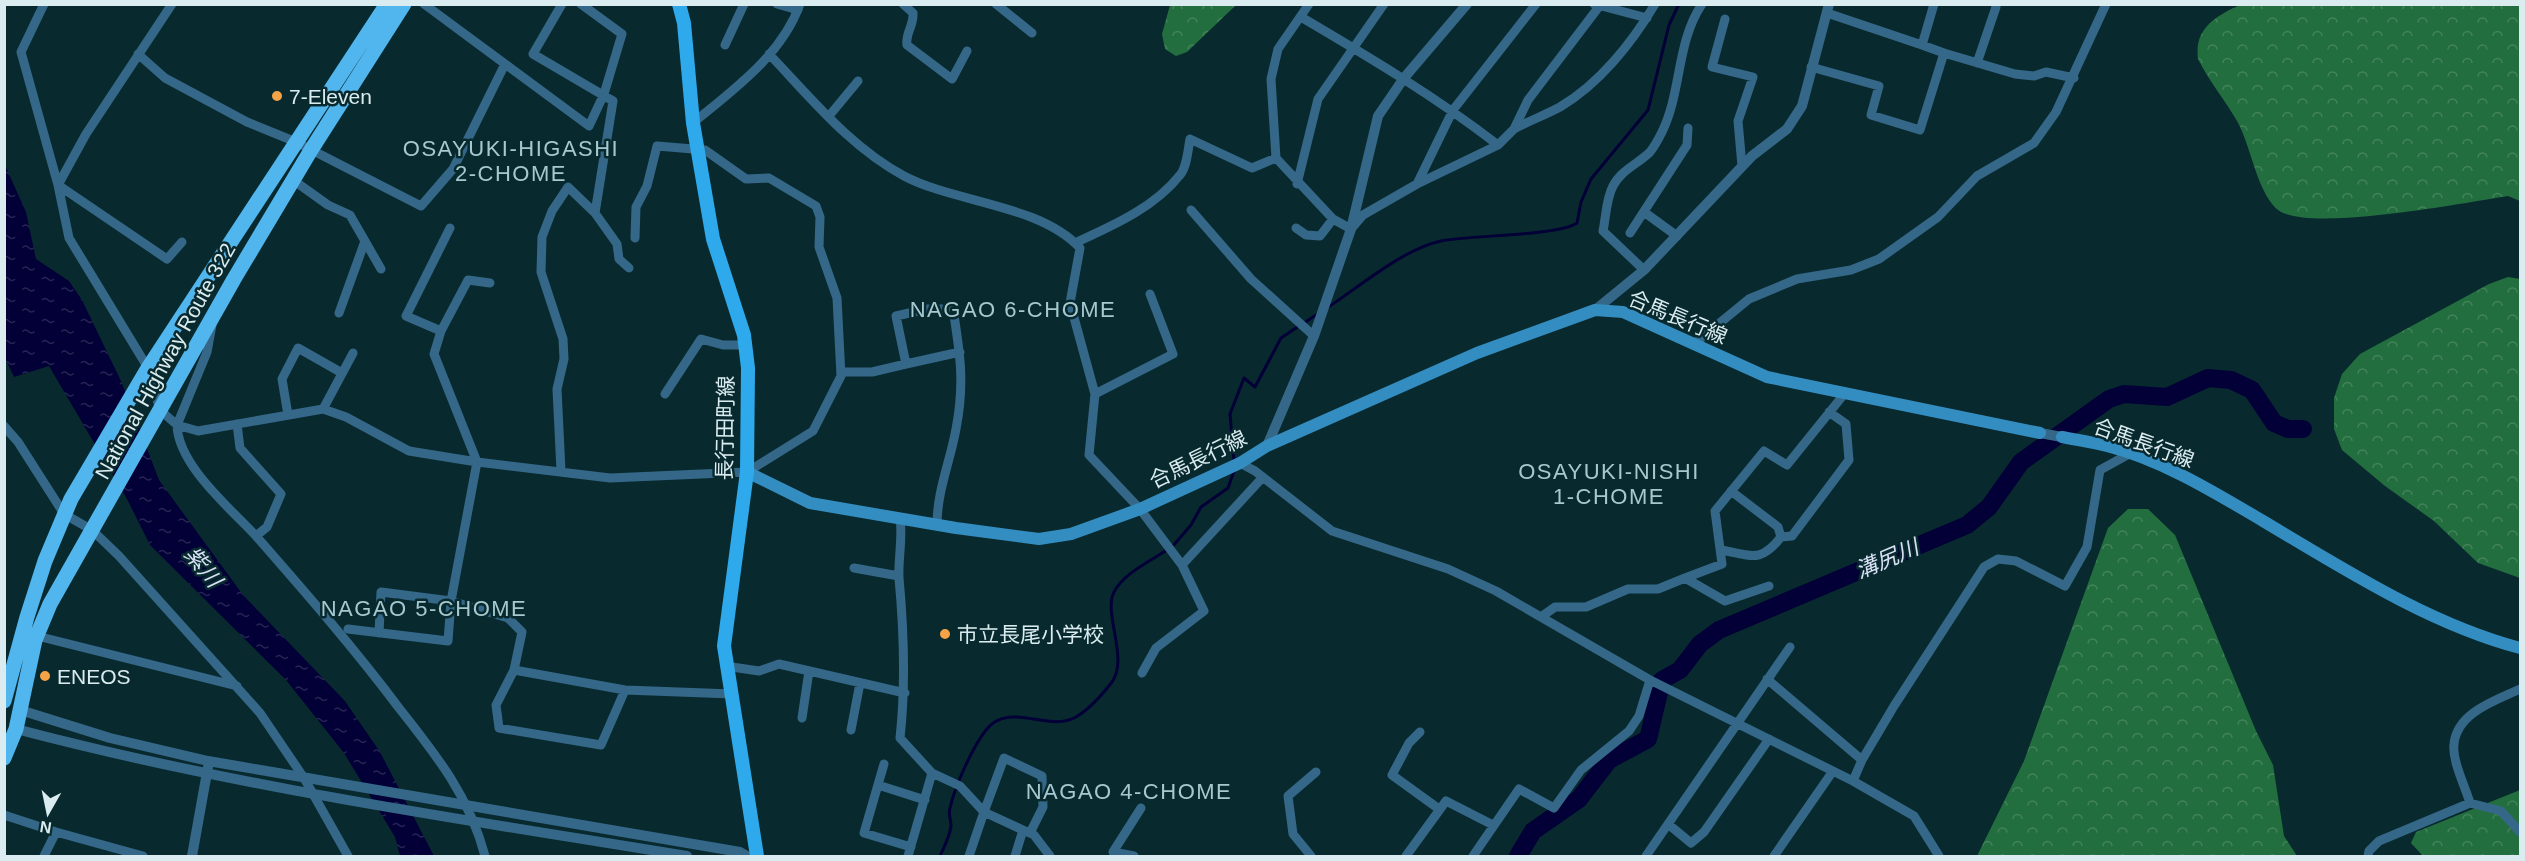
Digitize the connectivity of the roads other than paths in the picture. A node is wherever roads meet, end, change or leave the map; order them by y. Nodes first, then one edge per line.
1 (44, 4) edge
2 (172, 4) edge
3 (387, 4) edge
4 (404, 4) edge
5 (424, 4) edge
6 (562, 4) edge
7 (581, 4) edge
8 (679, 4) edge
9 (744, 4) edge
10 (777, 4) edge
11 (903, 4) edge
12 (996, 4) edge
13 (1309, 4) edge
14 (1384, 4) edge
15 (1467, 4) edge
16 (1536, 4) edge
17 (1655, 4) edge
18 (1702, 4) edge
19 (1934, 4) edge
20 (2106, 4) edge
21 (1598, 5) edge
22 (799, 7) edge
23 (1996, 7) dead end
24 (1828, 9) edge
25 (1301, 17) junction
26 (1647, 18) junction
27 (1725, 19) dead end
28 (1032, 33) dead end
29 (725, 45) dead end
30 (1922, 45) junction
31 (1353, 48) junction
32 (967, 51) dead end
33 (1944, 53) junction
34 (138, 54) junction
35 (769, 54) junction
36 (1977, 63) junction
37 (505, 64) junction
38 (1811, 67) junction
39 (1404, 78) junction
40 (2074, 78) junction
41 (858, 81) dead end
42 (604, 94) junction
43 (1453, 110) junction
44 (829, 116) junction
45 (693, 123) junction
46 (1688, 128) dead end
47 (1514, 129) junction
48 (296, 142) junction
49 (1498, 145) junction
50 (311, 150) junction
51 (697, 150) junction
52 (1276, 158) junction
53 (1742, 166) junction
54 (293, 180) junction
55 (1297, 184) junction
56 (1417, 184) junction
57 (58, 185) junction
58 (1191, 210) dead end
59 (1644, 212) junction
60 (595, 213) junction
61 (1333, 219) junction
62 (450, 228) dead end
63 (1296, 228) dead end
64 (1351, 229) junction
65 (1630, 233) dead end
66 (1677, 236) junction
67 (635, 238) dead end
68 (365, 241) junction
69 (182, 242) dead end
70 (1075, 243) junction
71 (629, 268) dead end
72 (381, 270) dead end
73 (1644, 270) junction
74 (489, 283) dead end
75 (1150, 294) dead end
76 (1595, 310) junction
77 (339, 313) dead end
78 (214, 314) junction
79 (441, 331) junction
80 (1314, 336) junction
81 (1694, 344) junction
82 (745, 345) junction
83 (960, 352) junction
84 (353, 353) dead end
85 (906, 363) junction
86 (148, 368) junction
87 (841, 372) junction
88 (342, 373) junction
89 (1845, 393) junction
90 (665, 394) dead end
91 (1095, 394) junction
92 (323, 409) junction
93 (160, 411) junction
94 (1829, 412) junction
95 (288, 415) junction
96 (237, 424) junction
97 (177, 425) junction
98 (4, 426) edge
99 (2040, 433) joint
100 (2062, 437) joint
101 (1267, 446) junction
102 (2129, 454) junction
103 (477, 462) junction
104 (1240, 463) junction
105 (561, 471) junction
106 (747, 472) junction
107 (1263, 477) junction
108 (1731, 491) junction
109 (1140, 509) junction
110 (64, 514) junction
111 (900, 518) junction
112 (937, 525) junction
113 (92, 530) junction
114 (256, 536) junction
115 (1781, 537) junction
116 (1721, 550) junction
117 (1182, 565) junction
118 (854, 568) dead end
119 (899, 576) junction
120 (1684, 578) junction
121 (1769, 586) dead end
122 (452, 601) junction
123 (1540, 617) junction
124 (348, 629) dead end
125 (379, 633) junction
126 (37, 636) junction
127 (1790, 647) dead end
128 (2520, 648) edge
129 (725, 666) junction
130 (514, 670) junction
131 (809, 671) junction
132 (1142, 673) dead end
133 (1767, 679) junction
134 (1650, 680) junction
135 (860, 683) junction
136 (237, 686) junction
137 (2520, 689) edge
138 (625, 690) junction
139 (905, 693) junction
140 (732, 694) junction
141 (4, 703) edge
142 (20, 710) junction
143 (802, 718) dead end
144 (1738, 723) junction
145 (10, 727) edge
146 (851, 730) dead end
147 (1420, 732) dead end
148 (1769, 739) junction
149 (4, 758) edge
150 (1862, 760) junction
151 (208, 761) junction
152 (884, 764) dead end
153 (1833, 771) junction
154 (1316, 772) dead end
155 (932, 773) junction
156 (207, 774) junction
157 (304, 778) junction
158 (1853, 781) junction
159 (878, 785) junction
160 (310, 793) junction
161 (925, 800) junction
162 (2470, 803) junction
163 (462, 804) junction
164 (1142, 808) dead end
165 (1440, 809) junction
166 (984, 812) junction
167 (4, 815) edge
168 (475, 821) junction
169 (1668, 824) junction
170 (1492, 825) junction
171 (56, 832) junction
172 (1027, 832) junction
173 (2520, 832) edge
174 (909, 852) edge
175 (122, 854) edge
176 (44, 856) edge
177 (143, 856) edge
178 (192, 856) edge
179 (348, 856) edge
180 (485, 856) edge
181 (687, 856) edge
182 (747, 856) edge
183 (758, 856) edge
184 (969, 856) edge
185 (1015, 856) edge
186 (1050, 856) edge
187 (1134, 856) edge
188 (1311, 856) edge
189 (1406, 856) edge
190 (1473, 856) edge
191 (1646, 856) edge
192 (1774, 856) edge
193 (1939, 856) edge
194 (2368, 856) edge

1 - 57 street
2 - 34 street
3 - 48 highway, National Highway Route 322
4 - 50 highway, National Highway Route 322
5 - 37 street
6 - 42 street
7 - 42 street
8 - 45 main road, 長行田町線
9 - 29 street
10 - 22 street
11 - 32 street
12 - 28 street
13 - 25 street
14 - 31 street
15 - 39 street
16 - 43 street
17 - 26 street
18 - 73 street
19 - 30 street
20 - 40 street
21 - 26 street
21 - 47 street
22 - 35 street
23 - 36 street
24 - 30 street
24 - 38 street
25 - 31 street
25 - 52 street
26 - 47 street
27 - 53 street
30 - 33 street
31 - 39 street
31 - 55 street
33 - 36 street
33 - 38 street
34 - 48 street
34 - 57 street
35 - 44 street
35 - 45 street
36 - 40 street
37 - 42 street
37 - 50 street
38 - 53 street
39 - 43 street
39 - 64 street
40 - 81 street
41 - 44 street
42 - 60 street
43 - 49 street
43 - 56 street
44 - 70 street
45 - 51 main road, 長行田町線
46 - 59 street
47 - 49 street
48 - 50 street
48 - 86 highway, National Highway Route 322
49 - 56 street
50 - 54 highway, National Highway Route 322
51 - 67 street
51 - 82 main road, 長行田町線
51 - 87 street
52 - 55 street
52 - 70 street
53 - 66 street
54 - 68 street
54 - 78 highway, National Highway Route 322
55 - 61 street
56 - 64 street
57 - 69 street
57 - 86 street
58 - 80 street
59 - 65 street
59 - 66 street
60 - 71 street
60 - 105 street
61 - 63 street
61 - 64 street
62 - 79 street
64 - 80 street
66 - 73 street
68 - 72 street
68 - 77 street
70 - 91 street
73 - 76 street
74 - 79 street
75 - 91 street
76 - 81 main road, 合馬長行線
76 - 101 main road, 合馬長行線
78 - 93 highway, National Highway Route 322
78 - 97 street
79 - 103 street
80 - 101 street
81 - 89 main road, 合馬長行線
82 - 90 street
82 - 106 main road, 長行田町線
83 - 85 street
83 - 85 street
83 - 112 street
84 - 88 street
85 - 87 street
86 - 93 street
86 - 110 highway, National Highway Route 322
87 - 106 street
88 - 92 street
88 - 95 street
89 - 94 street
89 - 99 main road, 合馬長行線
91 - 109 street
92 - 95 street
92 - 103 street
93 - 97 street
93 - 113 highway, National Highway Route 322
94 - 108 street
94 - 115 street
95 - 96 street
96 - 97 street
96 - 114 street
97 - 114 street
98 - 110 street
99 - 100 street, 合馬長行線
100 - 102 main road, 合馬長行線
101 - 104 main road, 合馬長行線
102 - 128 main road, 合馬長行線
102 - 150 street
103 - 105 street
103 - 122 street
104 - 107 street
104 - 109 main road, 合馬長行線
105 - 106 street
106 - 111 main road, 合馬長行線
106 - 129 main road, 長行田町線
107 - 117 street
107 - 123 street
108 - 115 street
108 - 116 street
109 - 112 main road, 合馬長行線
109 - 117 street
110 - 113 street
110 - 141 highway, National Highway Route 322
111 - 112 main road, 合馬長行線
111 - 119 street
113 - 126 highway, National Highway Route 322
113 - 136 street
114 - 163 street
115 - 116 street
116 - 120 street
117 - 132 street
118 - 119 street
119 - 139 street
120 - 121 street
120 - 123 street
122 - 125 street
122 - 125 street
122 - 130 street
123 - 134 street
124 - 125 street
126 - 136 street
126 - 142 highway, National Highway Route 322
127 - 133 street
129 - 131 street
129 - 140 main road, 長行田町線
130 - 138 street
130 - 138 street
131 - 135 street
131 - 143 street
133 - 144 street
133 - 150 street
134 - 144 street
134 - 170 street
135 - 139 street
135 - 146 street
136 - 157 street
137 - 162 street
138 - 140 street
139 - 155 street
140 - 183 main road, 長行田町線
141 - 142 main road
142 - 145 highway, National Highway Route 322
142 - 151 street
144 - 148 street
144 - 169 street
145 - 149 highway, National Highway Route 322
145 - 156 street
147 - 165 street
148 - 153 street
148 - 169 street
150 - 158 street
151 - 156 street
151 - 157 street
152 - 159 street
153 - 158 street
153 - 192 street
154 - 188 street
155 - 161 street
155 - 166 street
156 - 160 street
156 - 178 street
157 - 160 street
157 - 163 street
158 - 193 street
159 - 161 street
159 - 174 street
160 - 168 street
160 - 179 street
161 - 174 street
162 - 173 street
162 - 194 street
163 - 168 street
163 - 182 street
164 - 187 street
165 - 170 street
165 - 189 street
166 - 172 street
166 - 172 street
166 - 184 street
167 - 171 street
168 - 180 street
168 - 181 street
169 - 191 street
170 - 190 street
171 - 175 street
171 - 176 street
172 - 185 street
172 - 186 street
175 - 177 street

